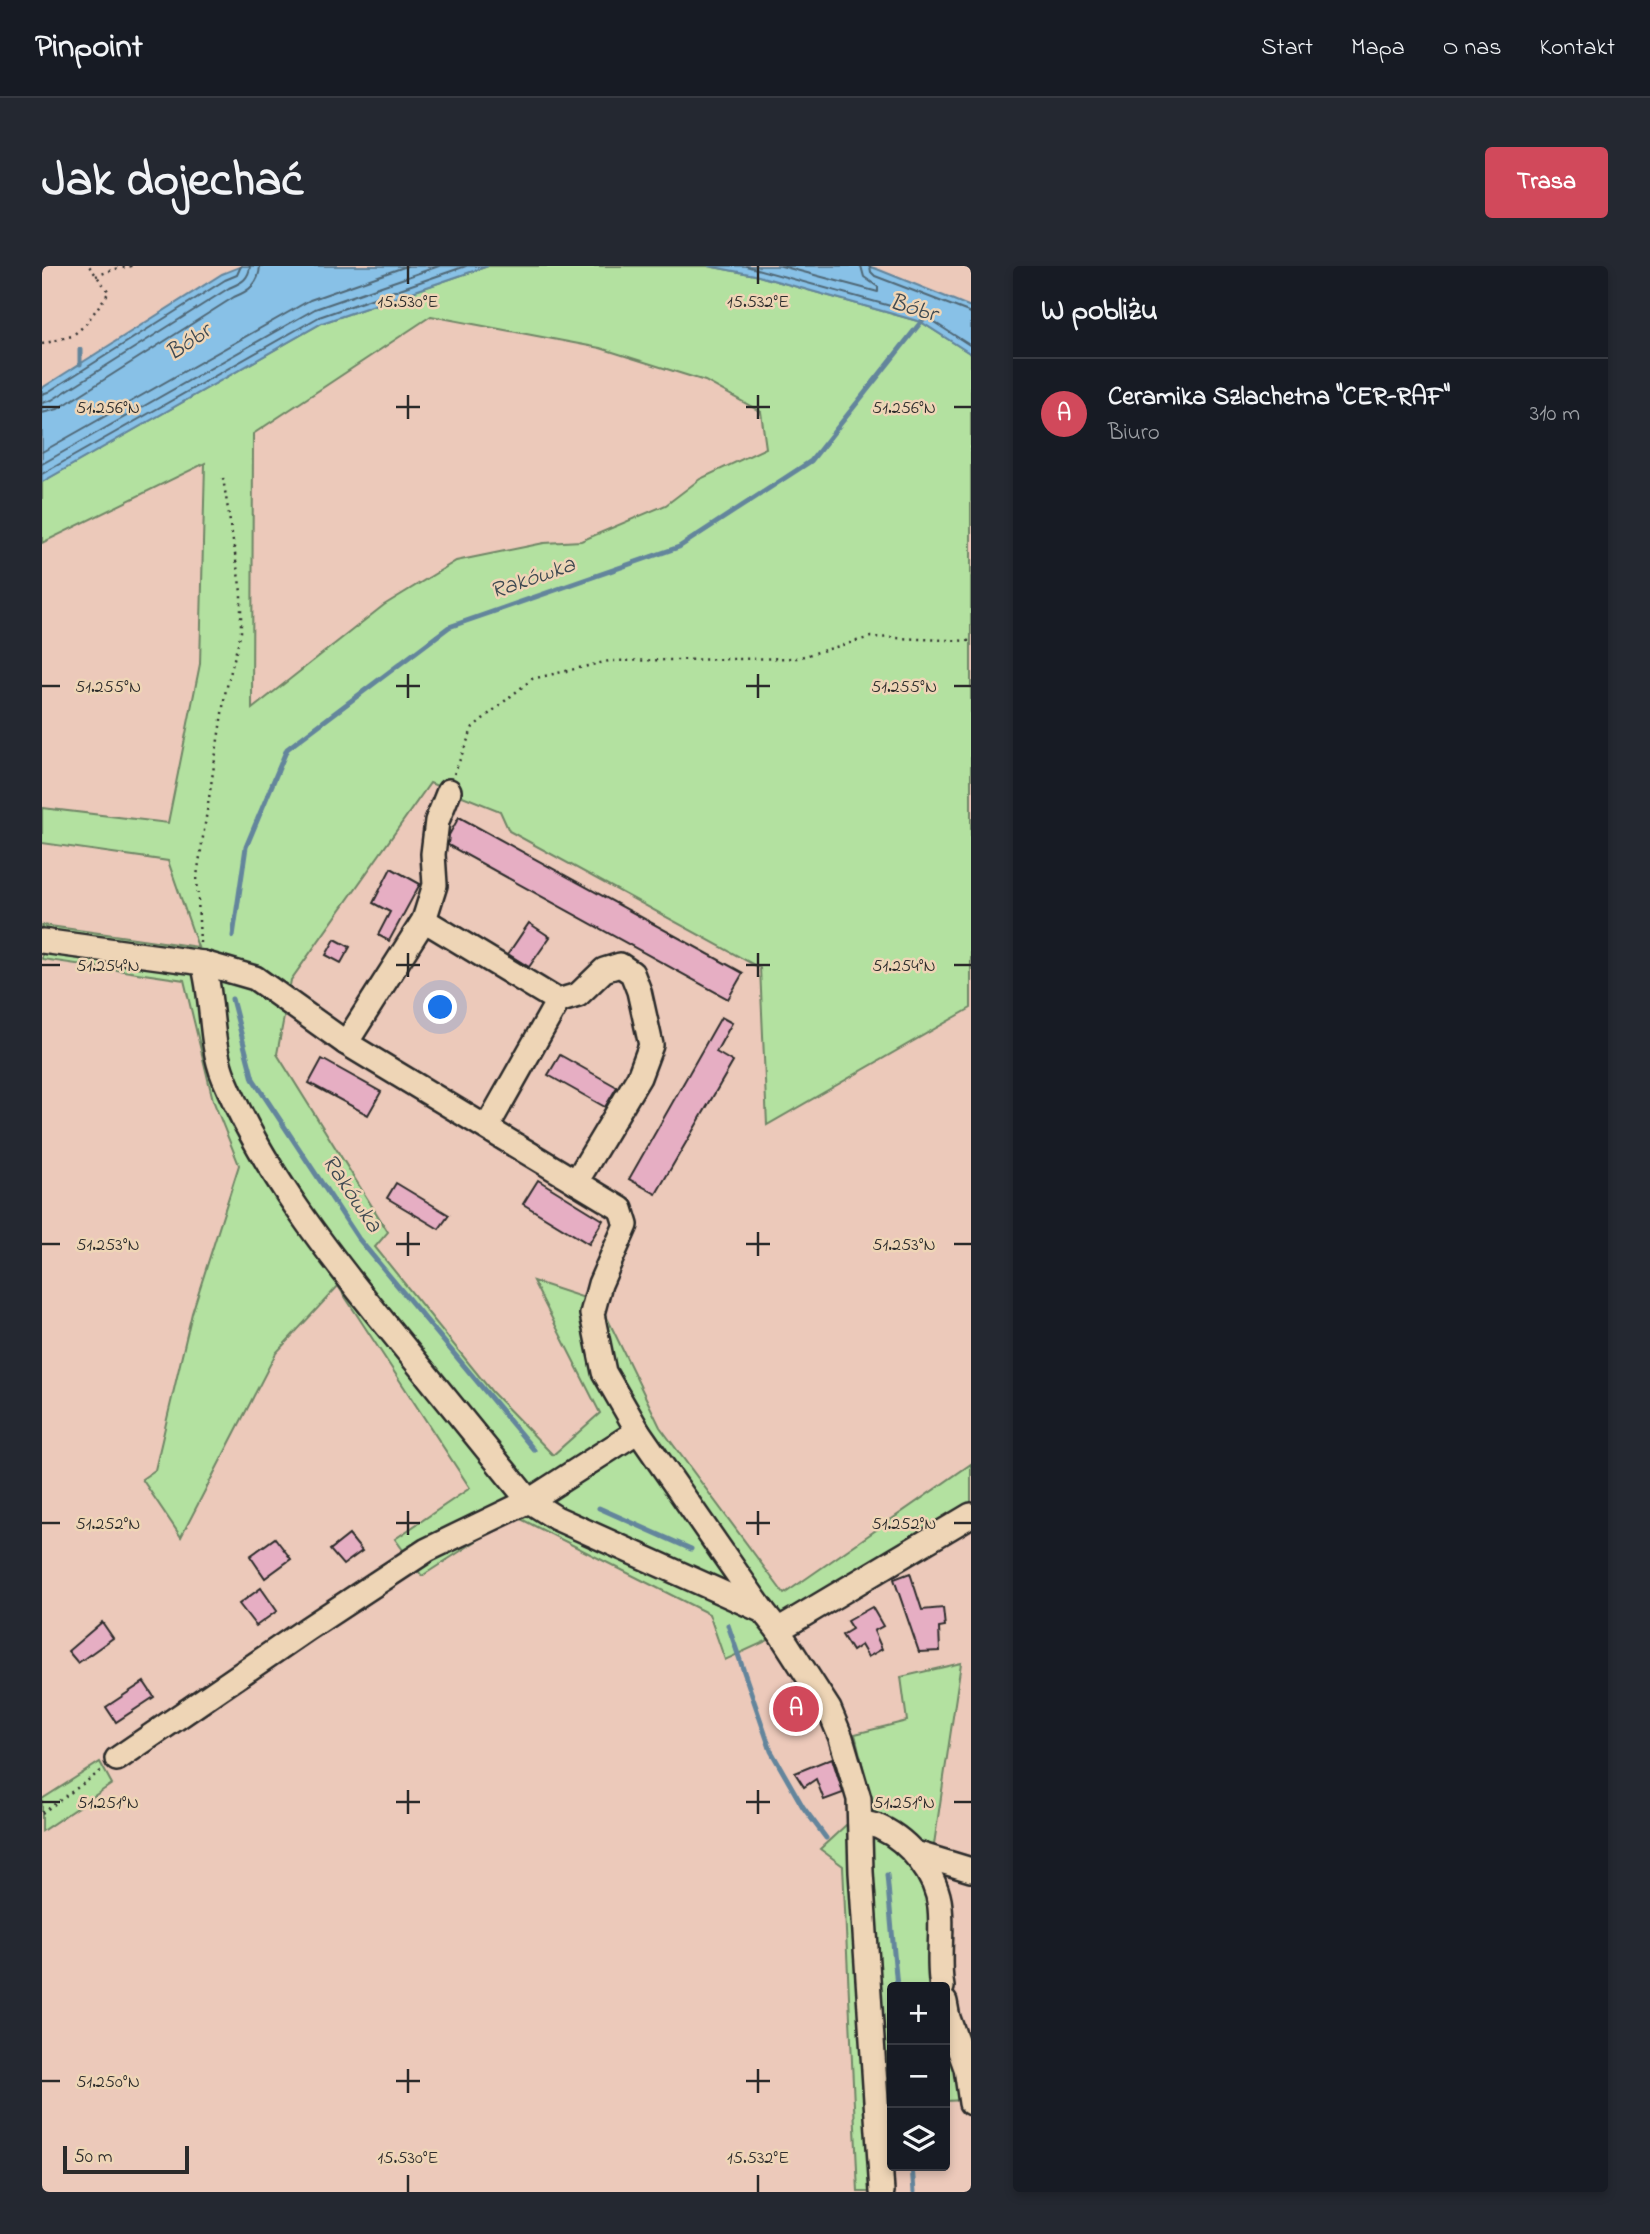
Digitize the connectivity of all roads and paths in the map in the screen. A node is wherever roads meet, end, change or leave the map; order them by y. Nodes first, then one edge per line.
1 (89, 266) edge
2 (132, 266) edge
3 (96, 276) junction
4 (42, 344) edge
5 (223, 478) dead end
6 (971, 641) edge
7 (449, 790) joint
8 (424, 920) junction
9 (42, 941) edge
10 (202, 963) junction
11 (558, 1001) junction
12 (346, 1043) junction
13 (487, 1128) junction
14 (576, 1182) junction
15 (638, 1431) junction
16 (528, 1501) junction
17 (971, 1515) edge
18 (764, 1611) junction
19 (778, 1630) junction
20 (117, 1759) joint
21 (42, 1813) edge
22 (860, 1822) junction
23 (915, 1853) junction
24 (967, 1870) edge
25 (940, 1905) junction
26 (941, 1982) edge
27 (950, 2024) edge
28 (971, 2103) edge
29 (882, 2192) edge

1 - 3 path
2 - 3 path
3 - 4 path
5 - 10 path
6 - 7 path
7 - 8 street
8 - 11 street
8 - 12 street
9 - 10 street
10 - 12 street
10 - 16 street
11 - 13 street
11 - 14 street
12 - 13 street
13 - 14 street
14 - 15 street
15 - 16 street
15 - 18 street
16 - 18 street
16 - 20 street
17 - 19 street
18 - 19 street
19 - 22 street
20 - 21 path
22 - 23 street
22 - 29 street
23 - 24 street
23 - 25 street
24 - 25 street
25 - 26 street
27 - 28 street

